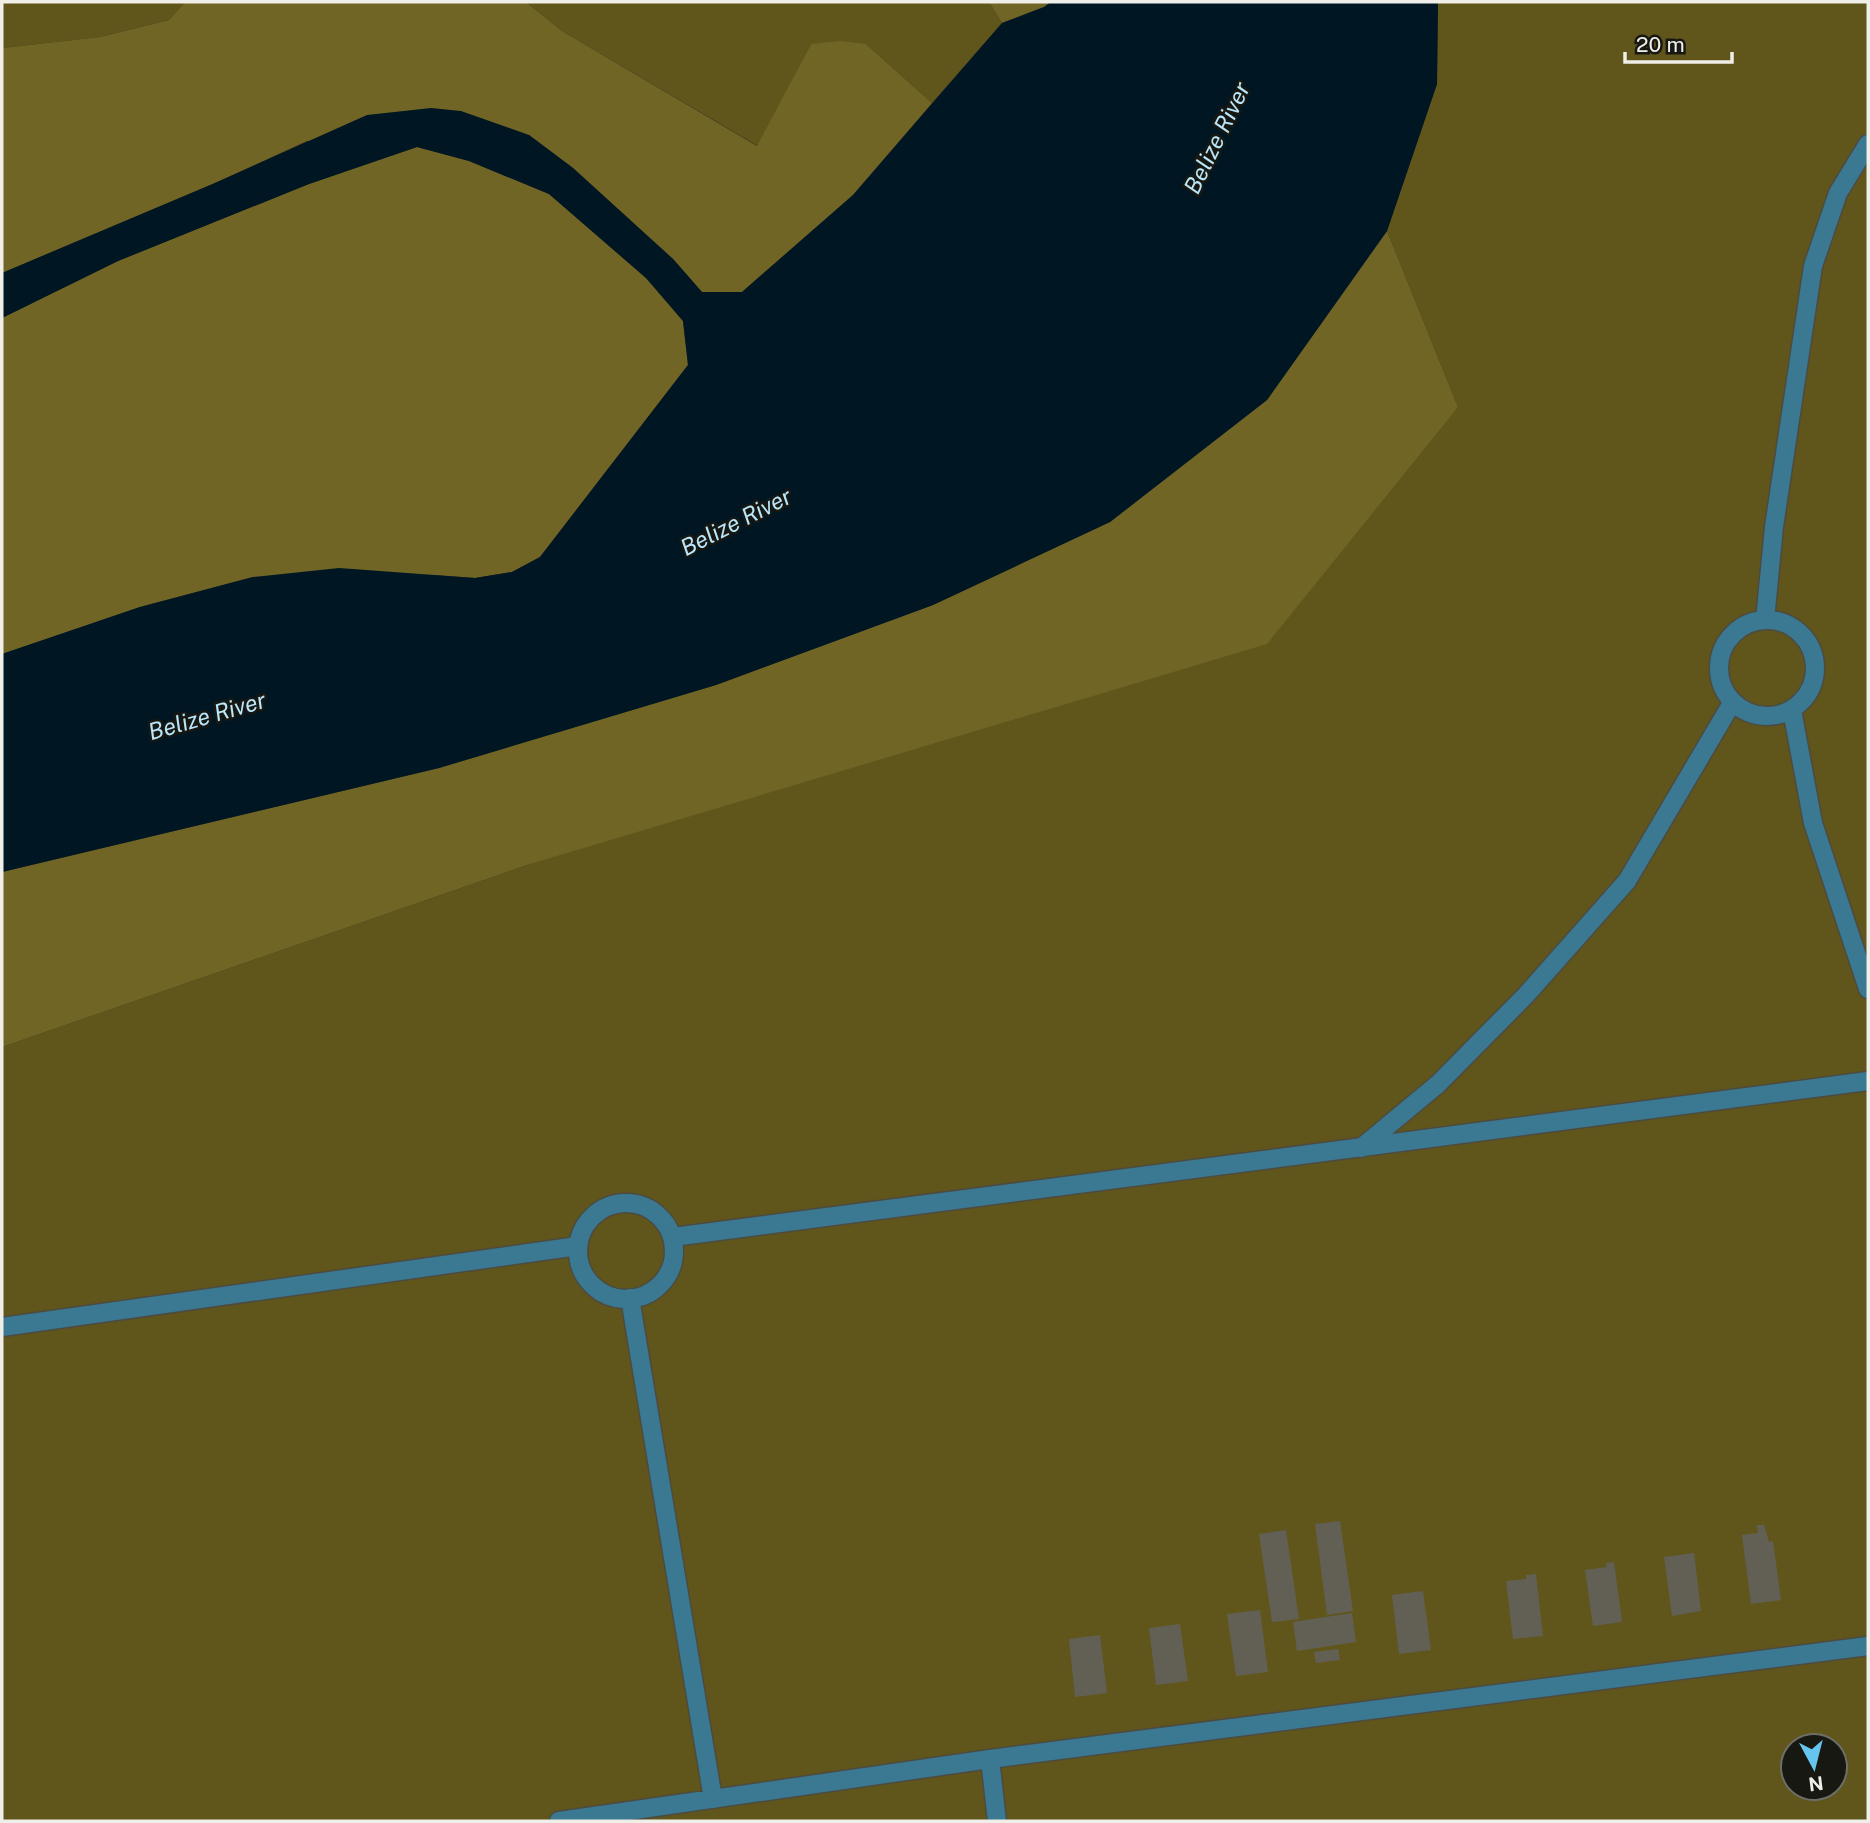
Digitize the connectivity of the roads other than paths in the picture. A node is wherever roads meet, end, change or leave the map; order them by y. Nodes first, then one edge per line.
1 (1868, 144) edge
2 (1765, 620) junction
3 (1732, 703) junction
4 (1792, 710) junction
5 (1868, 989) edge
6 (1868, 1081) edge
7 (1361, 1149) junction
8 (673, 1237) junction
9 (578, 1246) junction
10 (630, 1298) junction
11 (2, 1327) edge
12 (1868, 1646) edge
13 (990, 1759) junction
14 (713, 1799) junction
15 (559, 1821) edge
16 (997, 1821) edge

1 - 2 street
2 - 3 street
2 - 4 street
3 - 4 street
3 - 7 street
4 - 5 street
6 - 7 street
7 - 8 street
8 - 9 street
8 - 10 street
9 - 10 street
9 - 11 street
10 - 14 street
12 - 13 street
13 - 14 street
13 - 16 street
14 - 15 street

